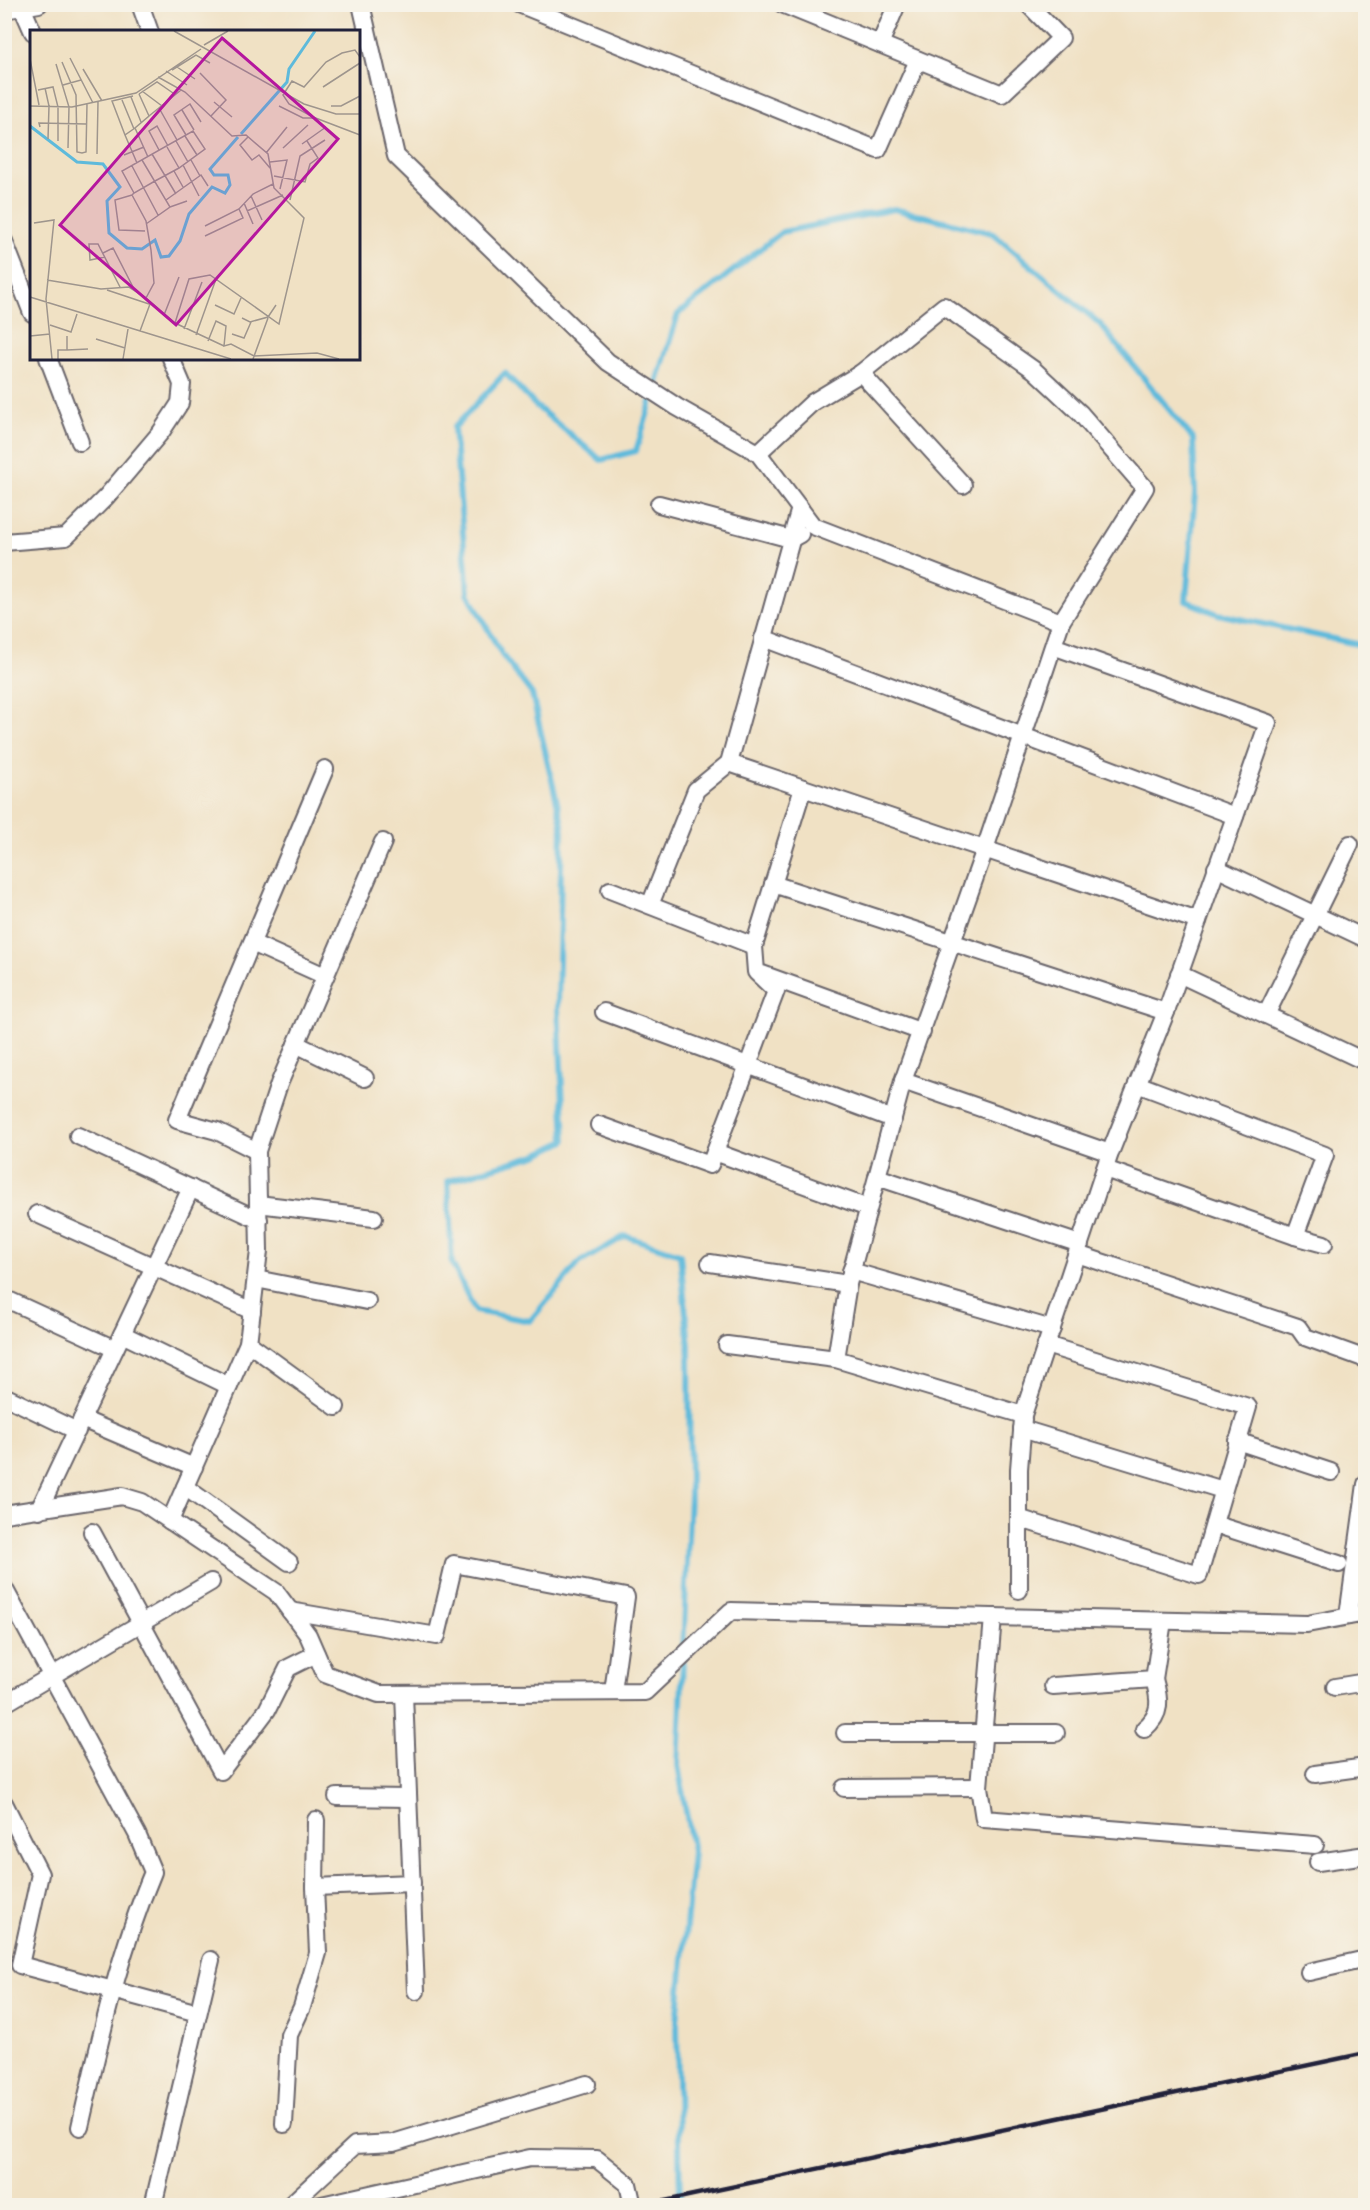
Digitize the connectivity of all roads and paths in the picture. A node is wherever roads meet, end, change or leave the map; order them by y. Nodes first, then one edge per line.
1 (39, 4) edge
2 (140, 4) edge
3 (361, 4) edge
4 (519, 4) edge
5 (782, 4) edge
6 (897, 4) edge
7 (1028, 4) edge
8 (22, 7) junction
9 (4, 10) edge
10 (32, 30) edge
11 (149, 30) edge
12 (879, 44) junction
13 (918, 60) junction
14 (4, 241) edge
15 (30, 308) edge
16 (49, 360) edge
17 (172, 360) edge
18 (861, 373) junction
19 (80, 442) dead end
20 (758, 453) junction
21 (963, 485) dead end
22 (659, 504) dead end
23 (800, 508) junction
24 (813, 526) junction
25 (791, 539) junction
26 (4, 542) edge
27 (1061, 622) junction
28 (763, 638) junction
29 (1053, 646) junction
30 (1023, 735) junction
31 (729, 763) junction
32 (326, 769) dead end
33 (803, 788) junction
34 (1235, 816) junction
35 (383, 842) dead end
36 (1350, 844) dead end
37 (986, 849) junction
38 (1216, 868) junction
39 (773, 884) junction
40 (610, 890) dead end
41 (650, 905) junction
42 (1315, 915) junction
43 (1198, 921) junction
44 (1365, 939) edge
45 (953, 942) junction
46 (252, 943) junction
47 (754, 946) junction
48 (756, 972) junction
49 (1179, 974) junction
50 (326, 976) junction
51 (1166, 1011) junction
52 (604, 1012) dead end
53 (1266, 1015) junction
54 (922, 1032) junction
55 (296, 1044) junction
56 (1365, 1062) edge
57 (748, 1065) junction
58 (365, 1077) dead end
59 (903, 1081) junction
60 (1137, 1084) junction
61 (893, 1119) junction
62 (599, 1125) dead end
63 (78, 1136) dead end
64 (257, 1151) junction
65 (715, 1152) junction
66 (1110, 1153) junction
67 (1105, 1169) junction
68 (877, 1178) junction
69 (191, 1188) junction
70 (868, 1208) junction
71 (258, 1212) junction
72 (37, 1214) dead end
73 (374, 1218) dead end
74 (1295, 1236) junction
75 (1324, 1244) dead end
76 (1078, 1249) junction
77 (710, 1263) dead end
78 (153, 1268) junction
79 (850, 1277) junction
80 (256, 1279) junction
81 (4, 1298) edge
82 (367, 1301) dead end
83 (252, 1311) junction
84 (122, 1334) junction
85 (1049, 1337) junction
86 (248, 1342) junction
87 (727, 1345) dead end
88 (115, 1349) junction
89 (836, 1359) junction
90 (1365, 1359) edge
91 (229, 1386) junction
92 (4, 1396) edge
93 (336, 1407) dead end
94 (1023, 1422) junction
95 (79, 1425) junction
96 (1238, 1441) junction
97 (194, 1467) junction
98 (1332, 1472) dead end
99 (1365, 1484) edge
100 (185, 1487) junction
101 (1223, 1490) junction
102 (39, 1510) junction
103 (4, 1514) edge
104 (1021, 1520) junction
105 (170, 1521) junction
106 (1214, 1524) junction
107 (92, 1532) dead end
108 (290, 1562) dead end
109 (1340, 1564) dead end
110 (211, 1582) dead end
111 (4, 1588) edge
112 (1019, 1590) dead end
113 (290, 1611) junction
114 (1365, 1613) edge
115 (1348, 1616) junction
116 (993, 1617) junction
117 (1163, 1621) junction
118 (141, 1623) junction
119 (316, 1654) junction
120 (52, 1676) junction
121 (1154, 1679) junction
122 (1365, 1682) edge
123 (1053, 1686) dead end
124 (1335, 1687) dead end
125 (613, 1692) junction
126 (404, 1694) junction
127 (4, 1704) edge
128 (1144, 1729) dead end
129 (845, 1733) dead end
130 (985, 1733) junction
131 (1056, 1733) dead end
132 (1365, 1767) edge
133 (1315, 1774) dead end
134 (844, 1788) dead end
135 (979, 1788) junction
136 (337, 1797) dead end
137 (408, 1798) junction
138 (4, 1803) edge
139 (316, 1820) dead end
140 (1315, 1845) dead end
141 (1365, 1855) edge
142 (1318, 1862) dead end
143 (412, 1884) junction
144 (315, 1887) junction
145 (1365, 1959) edge
146 (211, 1960) dead end
147 (1309, 1972) dead end
148 (111, 1989) junction
149 (416, 1991) dead end
150 (198, 2013) junction
151 (587, 2084) dead end
152 (284, 2124) dead end
153 (80, 2127) dead end
154 (153, 2205) edge
155 (289, 2205) edge
156 (317, 2205) edge
157 (633, 2205) edge

1 - 8 street
2 - 11 street
3 - 20 street
4 - 13 street
5 - 12 street
6 - 12 street
7 - 13 street
8 - 9 street
8 - 10 street
12 - 13 street
14 - 15 street
16 - 19 street
17 - 26 street
18 - 20 street
18 - 21 street
18 - 27 street
20 - 23 street
22 - 25 street
23 - 24 street
23 - 25 street
24 - 25 street
24 - 27 street
25 - 28 street
27 - 29 street
28 - 30 street
28 - 31 street
29 - 30 street
29 - 34 street
30 - 34 street
30 - 37 street
31 - 33 street
31 - 41 street
32 - 46 street
33 - 37 street
33 - 39 street
34 - 38 street
35 - 50 street
36 - 42 street
37 - 43 street
37 - 45 street
38 - 42 street
38 - 43 street
39 - 45 street
39 - 47 street
40 - 41 street
41 - 47 street
42 - 44 street
42 - 53 street
43 - 49 street
45 - 51 street
45 - 54 street
46 - 50 street
46 - 64 street
47 - 48 street
48 - 54 street
48 - 57 street
49 - 51 street
49 - 53 street
50 - 55 street
51 - 60 street
52 - 57 street
53 - 56 street
54 - 59 street
55 - 58 street
55 - 64 street
57 - 61 street
57 - 65 street
59 - 61 street
59 - 66 street
60 - 66 street
60 - 74 street
61 - 68 street
62 - 65 street
63 - 69 street
64 - 71 street
65 - 70 street
66 - 67 street
67 - 74 street
67 - 76 street
68 - 70 street
68 - 76 street
69 - 71 street
69 - 78 street
70 - 79 street
71 - 73 street
71 - 80 street
72 - 78 street
74 - 75 street
76 - 85 street
76 - 90 street
77 - 79 street
78 - 83 street
78 - 84 street
79 - 85 street
79 - 89 street
80 - 82 street
80 - 83 street
81 - 88 street
83 - 86 street
84 - 88 street
84 - 91 street
85 - 94 street
85 - 96 street
86 - 91 street
86 - 93 street
87 - 89 street
88 - 95 street
89 - 94 street
91 - 97 street
92 - 95 street
94 - 101 street
94 - 104 street
95 - 97 street
95 - 102 street
96 - 98 street
96 - 101 street
97 - 100 street
99 - 115 street
100 - 105 street
100 - 108 street
101 - 106 street
102 - 103 street
102 - 105 street
104 - 106 street
104 - 112 street
105 - 113 street
106 - 109 street
107 - 118 street
110 - 118 street
111 - 120 street
113 - 119 street
113 - 125 street
114 - 115 street
115 - 117 street
116 - 117 street
116 - 125 street
116 - 130 street
117 - 121 street
118 - 119 street
118 - 120 street
119 - 126 street
120 - 127 street
120 - 148 street
121 - 123 street
121 - 128 street
122 - 124 street
125 - 126 street
126 - 137 street
129 - 130 street
130 - 131 street
130 - 135 street
132 - 133 street
134 - 135 street
135 - 140 street
136 - 137 street
137 - 143 street
138 - 148 street
139 - 144 street
141 - 142 street
143 - 144 street
143 - 149 street
144 - 152 street
145 - 147 street
146 - 150 street
148 - 150 street
148 - 153 street
150 - 154 street
151 - 155 street
156 - 157 street

